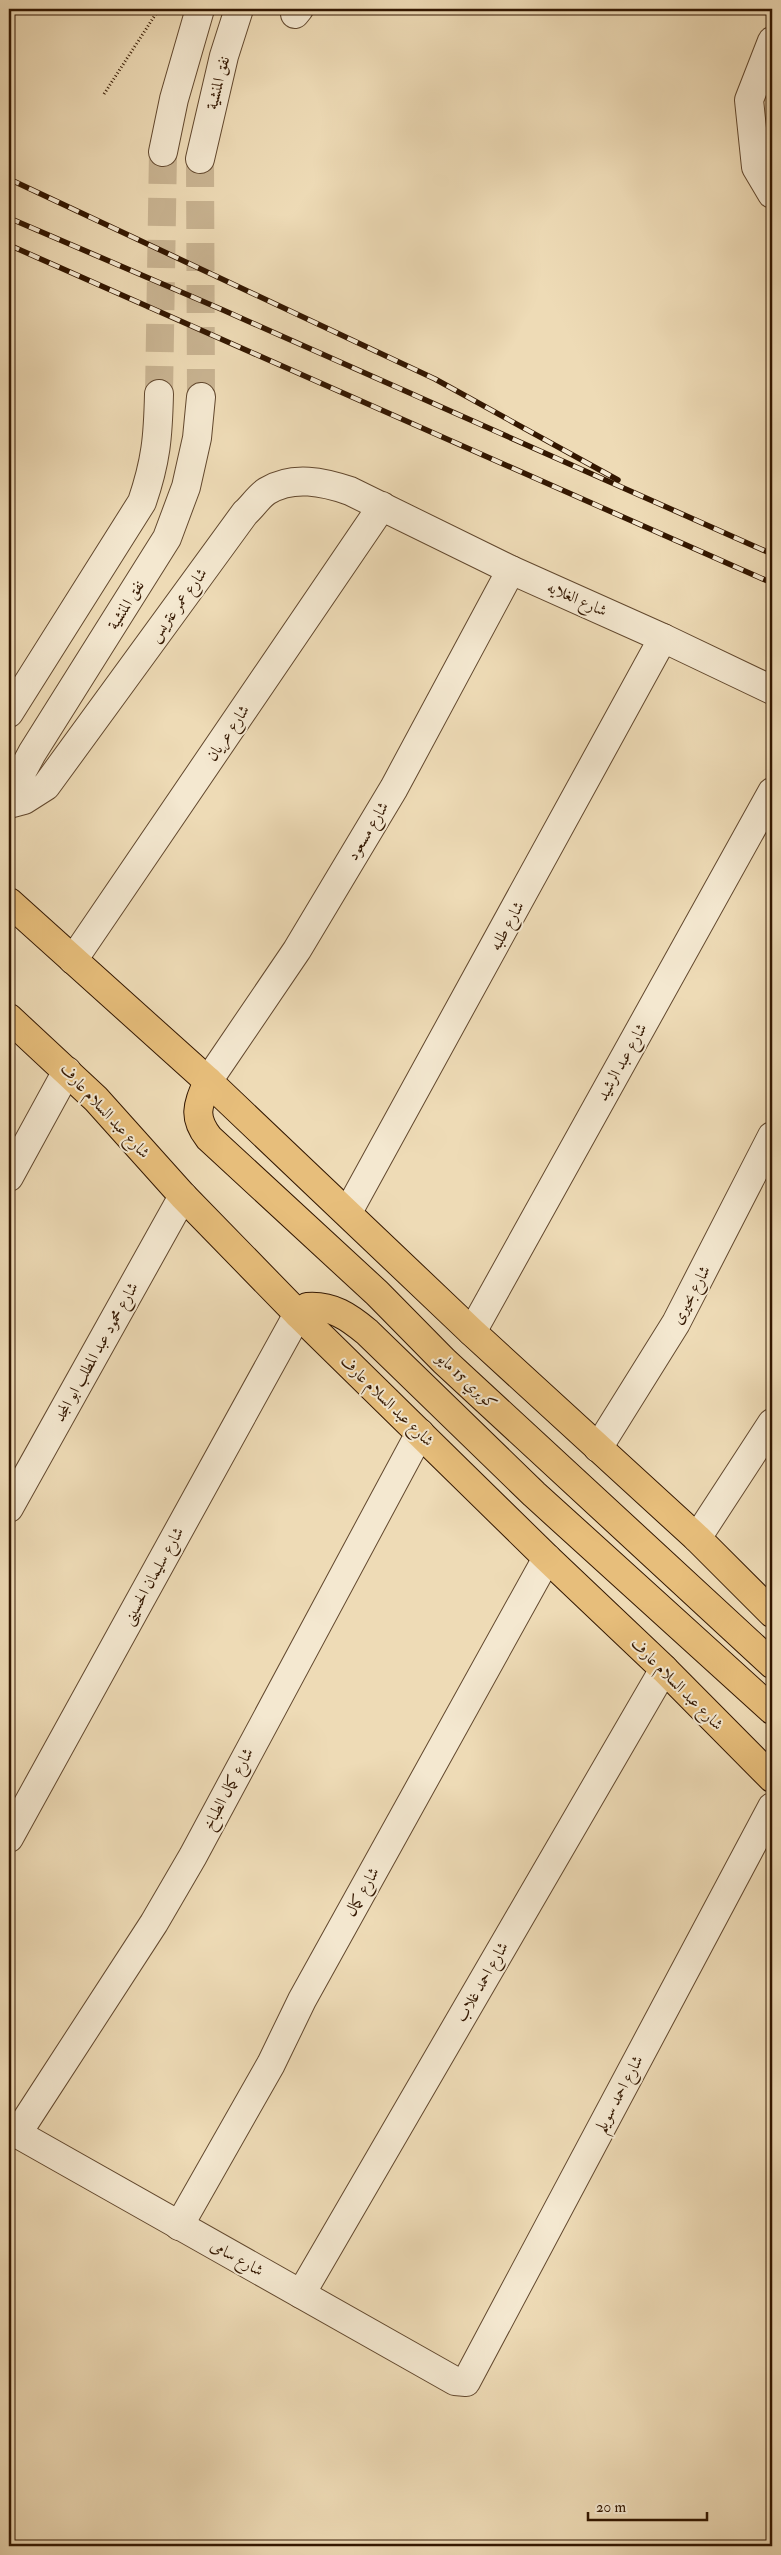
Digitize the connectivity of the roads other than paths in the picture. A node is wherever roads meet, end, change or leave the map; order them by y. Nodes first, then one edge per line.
1 (200, 9) edge
2 (240, 9) edge
3 (772, 41) edge
4 (163, 152) tunnel mouth
5 (200, 159) tunnel mouth
6 (772, 194) edge
7 (160, 394) tunnel mouth
8 (201, 397) tunnel mouth
9 (382, 506) junction
10 (511, 570) junction
11 (663, 638) junction
12 (772, 690) edge
13 (9, 713) edge
14 (772, 792) edge
15 (9, 796) edge
16 (9, 804) edge
17 (9, 902) edge
18 (73, 960) junction
19 (9, 1018) edge
20 (67, 1070) junction
21 (208, 1081) junction
22 (772, 1136) edge
23 (9, 1177) edge
24 (183, 1196) junction
25 (348, 1212) junction
26 (298, 1314) junction
27 (472, 1332) junction
28 (772, 1423) edge
29 (420, 1433) junction
30 (598, 1448) junction
31 (9, 1508) edge
32 (697, 1538) junction
33 (547, 1558) junction
34 (772, 1613) edge
35 (772, 1664) edge
36 (664, 1669) junction
37 (772, 1710) edge
38 (772, 1778) edge
39 (772, 1807) edge
40 (9, 1838) edge
41 (13, 2132) edge
42 (179, 2226) junction
43 (301, 2294) junction
44 (466, 2382) joint

1 - 4 street
2 - 5 street, نفق المنشية
3 - 6 street
7 - 13 street
8 - 15 street, نفق المنشية
9 - 10 street, شارع الغلايه
9 - 16 street, شارع عمر عتريس
9 - 18 street, شارع عريان
10 - 11 street, شارع الغلايه
10 - 21 street, شارع مسعود
11 - 12 street, شارع الغلايه
11 - 25 street, شارع طلبه
14 - 27 street, شارع عبد الرشيد
17 - 18 main road
18 - 21 main road
19 - 20 main road, شارع عبد السلام عارف
20 - 23 street
20 - 24 main road, شارع عبد السلام عارف
21 - 25 main road
21 - 35 main road, كوبري 15 مايو
22 - 30 street, شارع بحيرى
24 - 26 main road, شارع عبد السلام عارف
24 - 31 street, شارع محمود عبد المطلب ابو المجد
25 - 27 main road
26 - 29 main road, شارع عبد السلام عارف
26 - 37 main road
26 - 40 street, شارع سليمان الحسينى
27 - 30 main road
28 - 32 street
29 - 33 main road, شارع عبد السلام عارف
29 - 41 street, شارع كمال الطباخ
30 - 32 main road
32 - 34 main road
33 - 36 main road, شارع عبد السلام عارف
33 - 42 street, شارع كمال
36 - 38 main road, شارع عبد السلام عارف
36 - 43 street, شارع احمد غلاب
39 - 44 street, شارع احمد سويلم
41 - 42 street, شارع سامى
42 - 43 street, شارع سامى
43 - 44 street, شارع سامى

